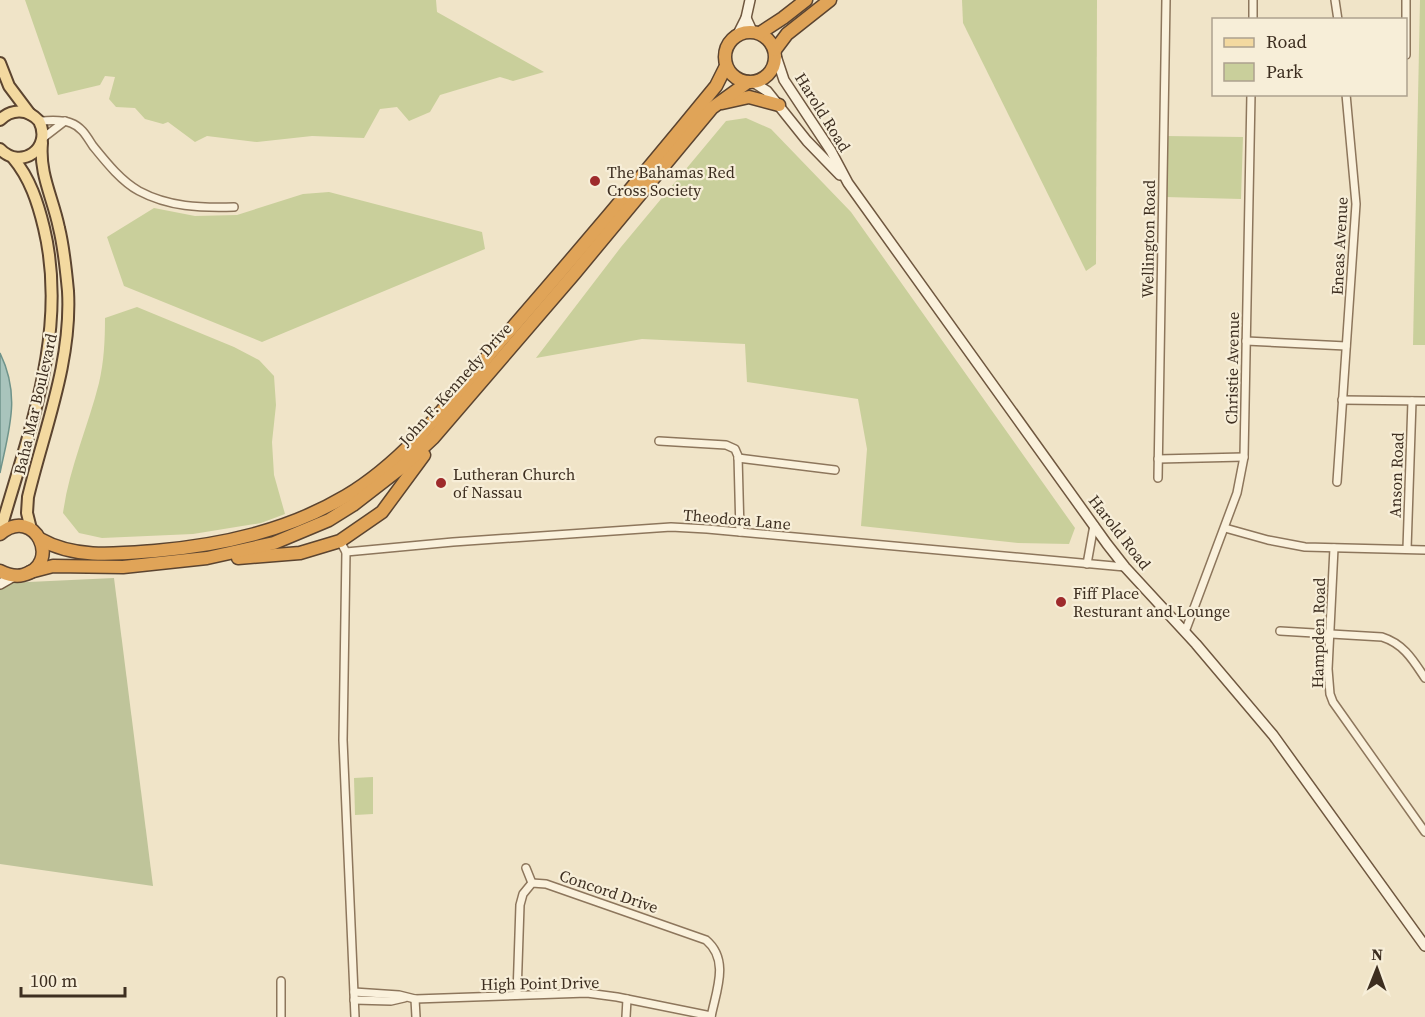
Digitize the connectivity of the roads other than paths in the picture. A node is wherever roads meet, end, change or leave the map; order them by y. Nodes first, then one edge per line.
1 (750, 0) edge
2 (806, 0) edge
3 (830, 0) edge
4 (1166, 0) edge
5 (1253, 0) edge
6 (1335, 0) edge
7 (1406, 0) edge
8 (746, 18) junction
9 (1252, 18) edge
10 (1338, 18) edge
11 (1406, 18) edge
12 (756, 32) junction
13 (738, 34) junction
14 (775, 53) junction
15 (0, 63) edge
16 (726, 66) junction
17 (750, 82) junction
18 (1251, 96) edge
19 (1346, 96) edge
20 (779, 105) junction
21 (712, 108) junction
22 (35, 118) junction
23 (0, 120) edge
24 (65, 122) junction
25 (42, 140) junction
26 (0, 149) edge
27 (13, 158) junction
28 (848, 183) junction
29 (234, 207) dead end
30 (1246, 341) junction
31 (1346, 346) junction
32 (1342, 400) junction
33 (1412, 401) junction
34 (1425, 401) edge
35 (433, 438) junction
36 (659, 441) dead end
37 (1244, 457) junction
38 (738, 458) junction
39 (1158, 459) junction
40 (835, 470) dead end
41 (1158, 478) dead end
42 (1337, 482) dead end
43 (1094, 525) junction
44 (1225, 528) junction
45 (31, 530) junction
46 (740, 532) junction
47 (0, 533) edge
48 (40, 539) junction
49 (340, 541) junction
50 (1334, 548) junction
51 (1407, 549) junction
52 (1425, 550) edge
53 (346, 552) junction
54 (207, 558) junction
55 (1087, 564) junction
56 (1125, 567) junction
57 (0, 571) edge
58 (30, 572) junction
59 (14, 576) junction
60 (0, 584) edge
61 (1280, 631) dead end
62 (1185, 632) junction
63 (1330, 634) junction
64 (1425, 678) edge
65 (1425, 832) edge
66 (526, 868) dead end
67 (532, 883) junction
68 (1425, 946) edge
69 (281, 981) dead end
70 (517, 994) junction
71 (354, 996) junction
72 (415, 999) junction
73 (627, 999) junction
74 (711, 1016) edge
75 (281, 1017) edge
76 (355, 1017) edge
77 (416, 1017) edge
78 (626, 1017) edge

1 - 8 main road
2 - 12 highway
3 - 14 highway, John F. Kennedy Drive
4 - 39 street, Wellington Road
5 - 9 street
6 - 10 street
7 - 11 street
8 - 12 main road
8 - 13 main road
12 - 13 highway
12 - 14 highway
13 - 16 highway, John F. Kennedy Drive
14 - 17 highway, John F. Kennedy Drive
14 - 28 main road, Harold Road
15 - 22 main road
16 - 17 highway
16 - 48 highway, John F. Kennedy Drive
17 - 20 main road, Harold Road
17 - 21 highway, John F. Kennedy Drive
18 - 30 street, Christie Avenue
19 - 31 street, Eneas Avenue
20 - 21 highway
20 - 28 main road, Harold Road
21 - 35 highway, John F. Kennedy Drive
22 - 23 main road
22 - 24 street
22 - 25 main road, Baha Mar Boulevard
24 - 25 street
24 - 29 street
25 - 27 main road
25 - 45 main road, Baha Mar Boulevard
26 - 27 main road
27 - 47 main road, Baha Mar Boulevard
28 - 43 main road, Harold Road
30 - 31 street
30 - 37 street, Christie Avenue
31 - 32 street, Eneas Avenue
32 - 33 street
32 - 42 street, Eneas Avenue
33 - 34 street
33 - 51 street, Anson Road
35 - 49 highway
35 - 54 highway, John F. Kennedy Drive
36 - 38 street
37 - 39 street
37 - 44 street, Christie Avenue
38 - 40 street
38 - 46 street
39 - 41 street, Wellington Road
43 - 55 street
43 - 56 main road, Harold Road
44 - 50 street
44 - 62 street, Christie Avenue
45 - 47 highway
45 - 48 highway, John F. Kennedy Drive
46 - 53 street, Theodora Lane
46 - 55 street, Theodora Lane
48 - 58 highway
49 - 53 street
49 - 54 highway
50 - 51 street
50 - 63 street, Hampden Road
51 - 52 street
53 - 71 street
54 - 58 highway, John F. Kennedy Drive
55 - 56 street, Theodora Lane
56 - 62 main road, Harold Road
57 - 59 highway
58 - 59 highway, John F. Kennedy Drive
59 - 60 main road
61 - 63 street
62 - 68 main road, Harold Road
63 - 64 street
63 - 65 street, Hampden Road
66 - 67 street
67 - 70 street
67 - 74 street, Concord Drive
69 - 75 street
70 - 72 street, High Point Drive
70 - 73 street, High Point Drive
71 - 72 street, High Point Drive
71 - 76 street
72 - 77 street
73 - 74 street, High Point Drive
73 - 78 street

